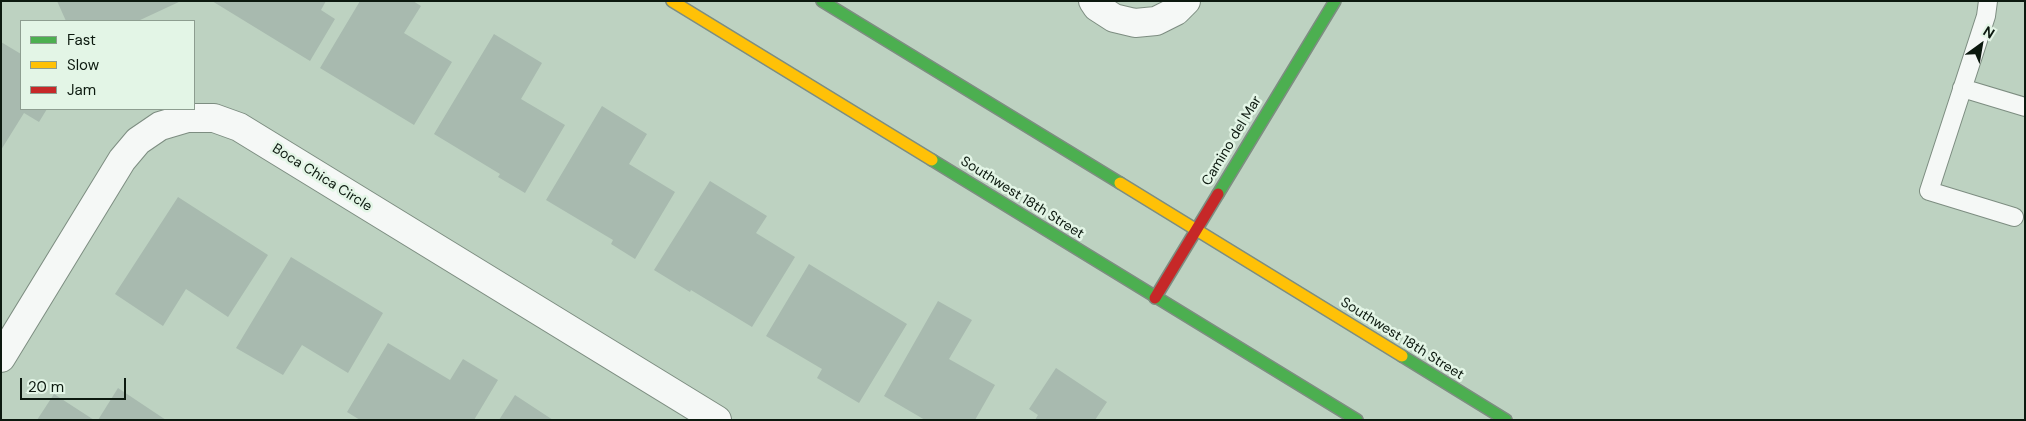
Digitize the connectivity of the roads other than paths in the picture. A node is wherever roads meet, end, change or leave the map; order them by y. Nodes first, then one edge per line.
1 (672, 1) edge
2 (822, 1) edge
3 (1093, 1) edge
4 (1186, 1) edge
5 (1335, 1) edge
6 (1988, 1) edge
7 (1962, 88) junction
8 (2025, 107) edge
9 (2014, 217) dead end
10 (1196, 230) junction
11 (1156, 298) junction
12 (1, 358) edge
13 (716, 420) edge
14 (1357, 420) edge
15 (1506, 420) edge

1 - 11 main road, Southwest 18th Street
2 - 10 main road, Southwest 18th Street
3 - 4 street
5 - 10 main road, Camino del Mar
6 - 7 lane
7 - 8 lane
7 - 9 lane
10 - 11 main road, Camino del Mar
10 - 15 main road, Southwest 18th Street
11 - 14 main road, Southwest 18th Street
12 - 13 street, Boca Chica Circle

